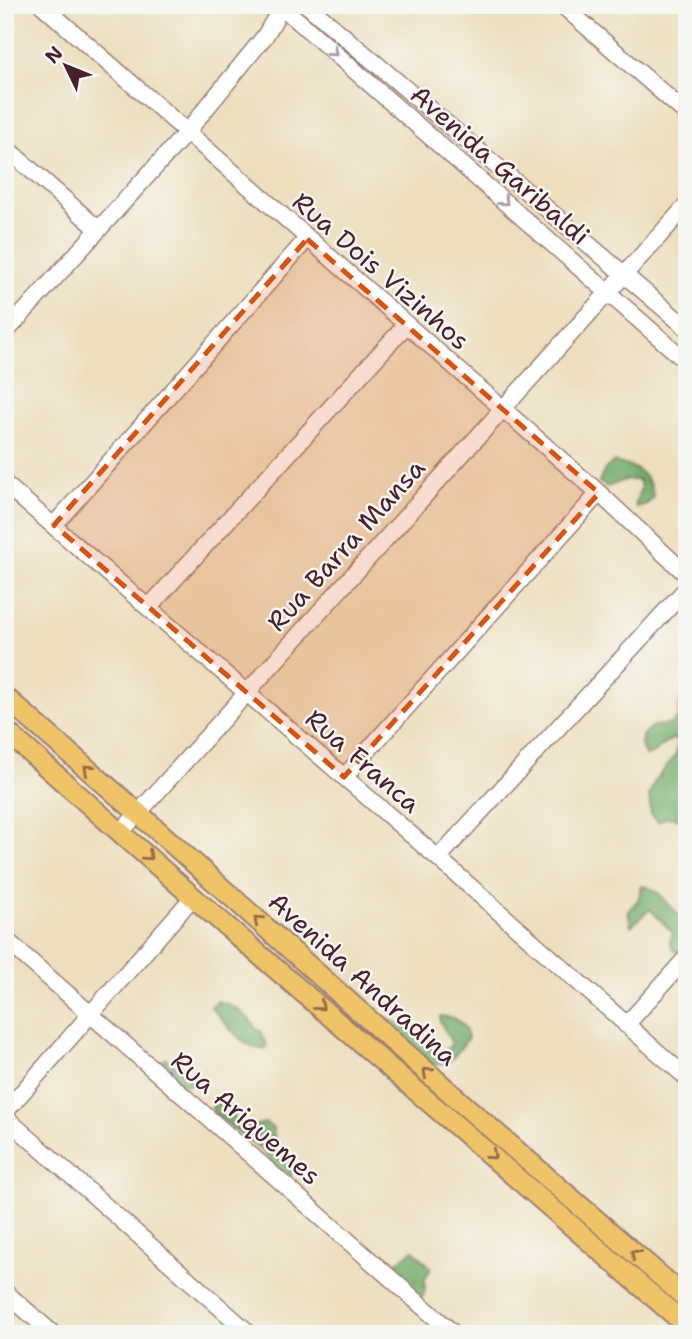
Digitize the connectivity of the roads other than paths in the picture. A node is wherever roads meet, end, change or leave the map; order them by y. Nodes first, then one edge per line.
1 (41, 5) edge
2 (308, 5) edge
3 (562, 5) edge
4 (281, 6) edge
5 (296, 20) junction
6 (265, 36) junction
7 (687, 114) edge
8 (186, 133) junction
9 (5, 147) edge
10 (687, 205) edge
11 (98, 229) junction
12 (307, 239) junction
13 (625, 274) junction
14 (609, 293) junction
15 (9, 322) edge
16 (406, 325) junction
17 (687, 328) edge
18 (687, 362) edge
19 (501, 409) junction
20 (5, 484) edge
21 (599, 493) junction
22 (54, 525) junction
23 (687, 575) edge
24 (687, 588) edge
25 (149, 607) junction
26 (246, 693) junction
27 (5, 697) edge
28 (5, 730) edge
29 (344, 777) junction
30 (138, 813) junction
31 (121, 832) junction
32 (438, 858) junction
33 (193, 897) junction
34 (5, 939) edge
35 (687, 957) edge
36 (90, 1014) junction
37 (626, 1025) junction
38 (687, 1078) edge
39 (5, 1112) edge
40 (458, 1113) junction
41 (5, 1118) edge
42 (5, 1293) edge
43 (687, 1299) edge
44 (687, 1326) edge
45 (53, 1334) edge
46 (250, 1334) edge
47 (454, 1334) edge

1 - 8 street, Rua Dois Vizinhos
2 - 5 street
2 - 13 street, Avenida Garibaldi
3 - 7 street
4 - 5 street, Avenida Garibaldi
4 - 6 street
5 - 6 street
5 -> 14 street, Avenida Garibaldi
6 - 8 street
8 - 11 street
8 - 12 street, Rua Dois Vizinhos
9 - 11 street
10 - 13 street
11 - 15 street
12 - 16 street, Rua Dois Vizinhos
12 - 22 street
13 - 14 street, Rua Barra Mansa
13 - 17 street, Avenida Garibaldi
14 - 18 street, Avenida Garibaldi
14 - 19 street, Rua Barra Mansa
16 - 19 street, Rua Dois Vizinhos
16 - 25 street
19 - 21 street, Rua Dois Vizinhos
19 - 26 street, Rua Barra Mansa
20 - 22 street, Rua Franca
21 - 23 street, Rua Dois Vizinhos
21 - 29 street
22 - 25 street, Rua Franca
24 - 32 street
25 - 26 street, Rua Franca
26 - 29 street, Rua Franca
26 - 30 street, Rua Barra Mansa
30 -> 27 main road, Avenida Andradina
28 - 31 main road, Avenida Andradina
29 - 32 street, Rua Franca
30 - 31 street, Rua Barra Mansa
40 -> 30 main road, Avenida Andradina
31 -> 33 main road, Avenida Andradina
32 - 37 street, Rua Franca
33 - 36 street
33 -> 40 main road, Avenida Andradina
34 - 36 street, Rua Ariquemes
35 - 37 street
36 - 39 street
36 - 47 street, Rua Ariquemes
37 - 38 street, Rua Franca
43 -> 40 main road, Avenida Andradina
40 -> 44 main road, Avenida Andradina
41 - 46 street
42 - 45 street

